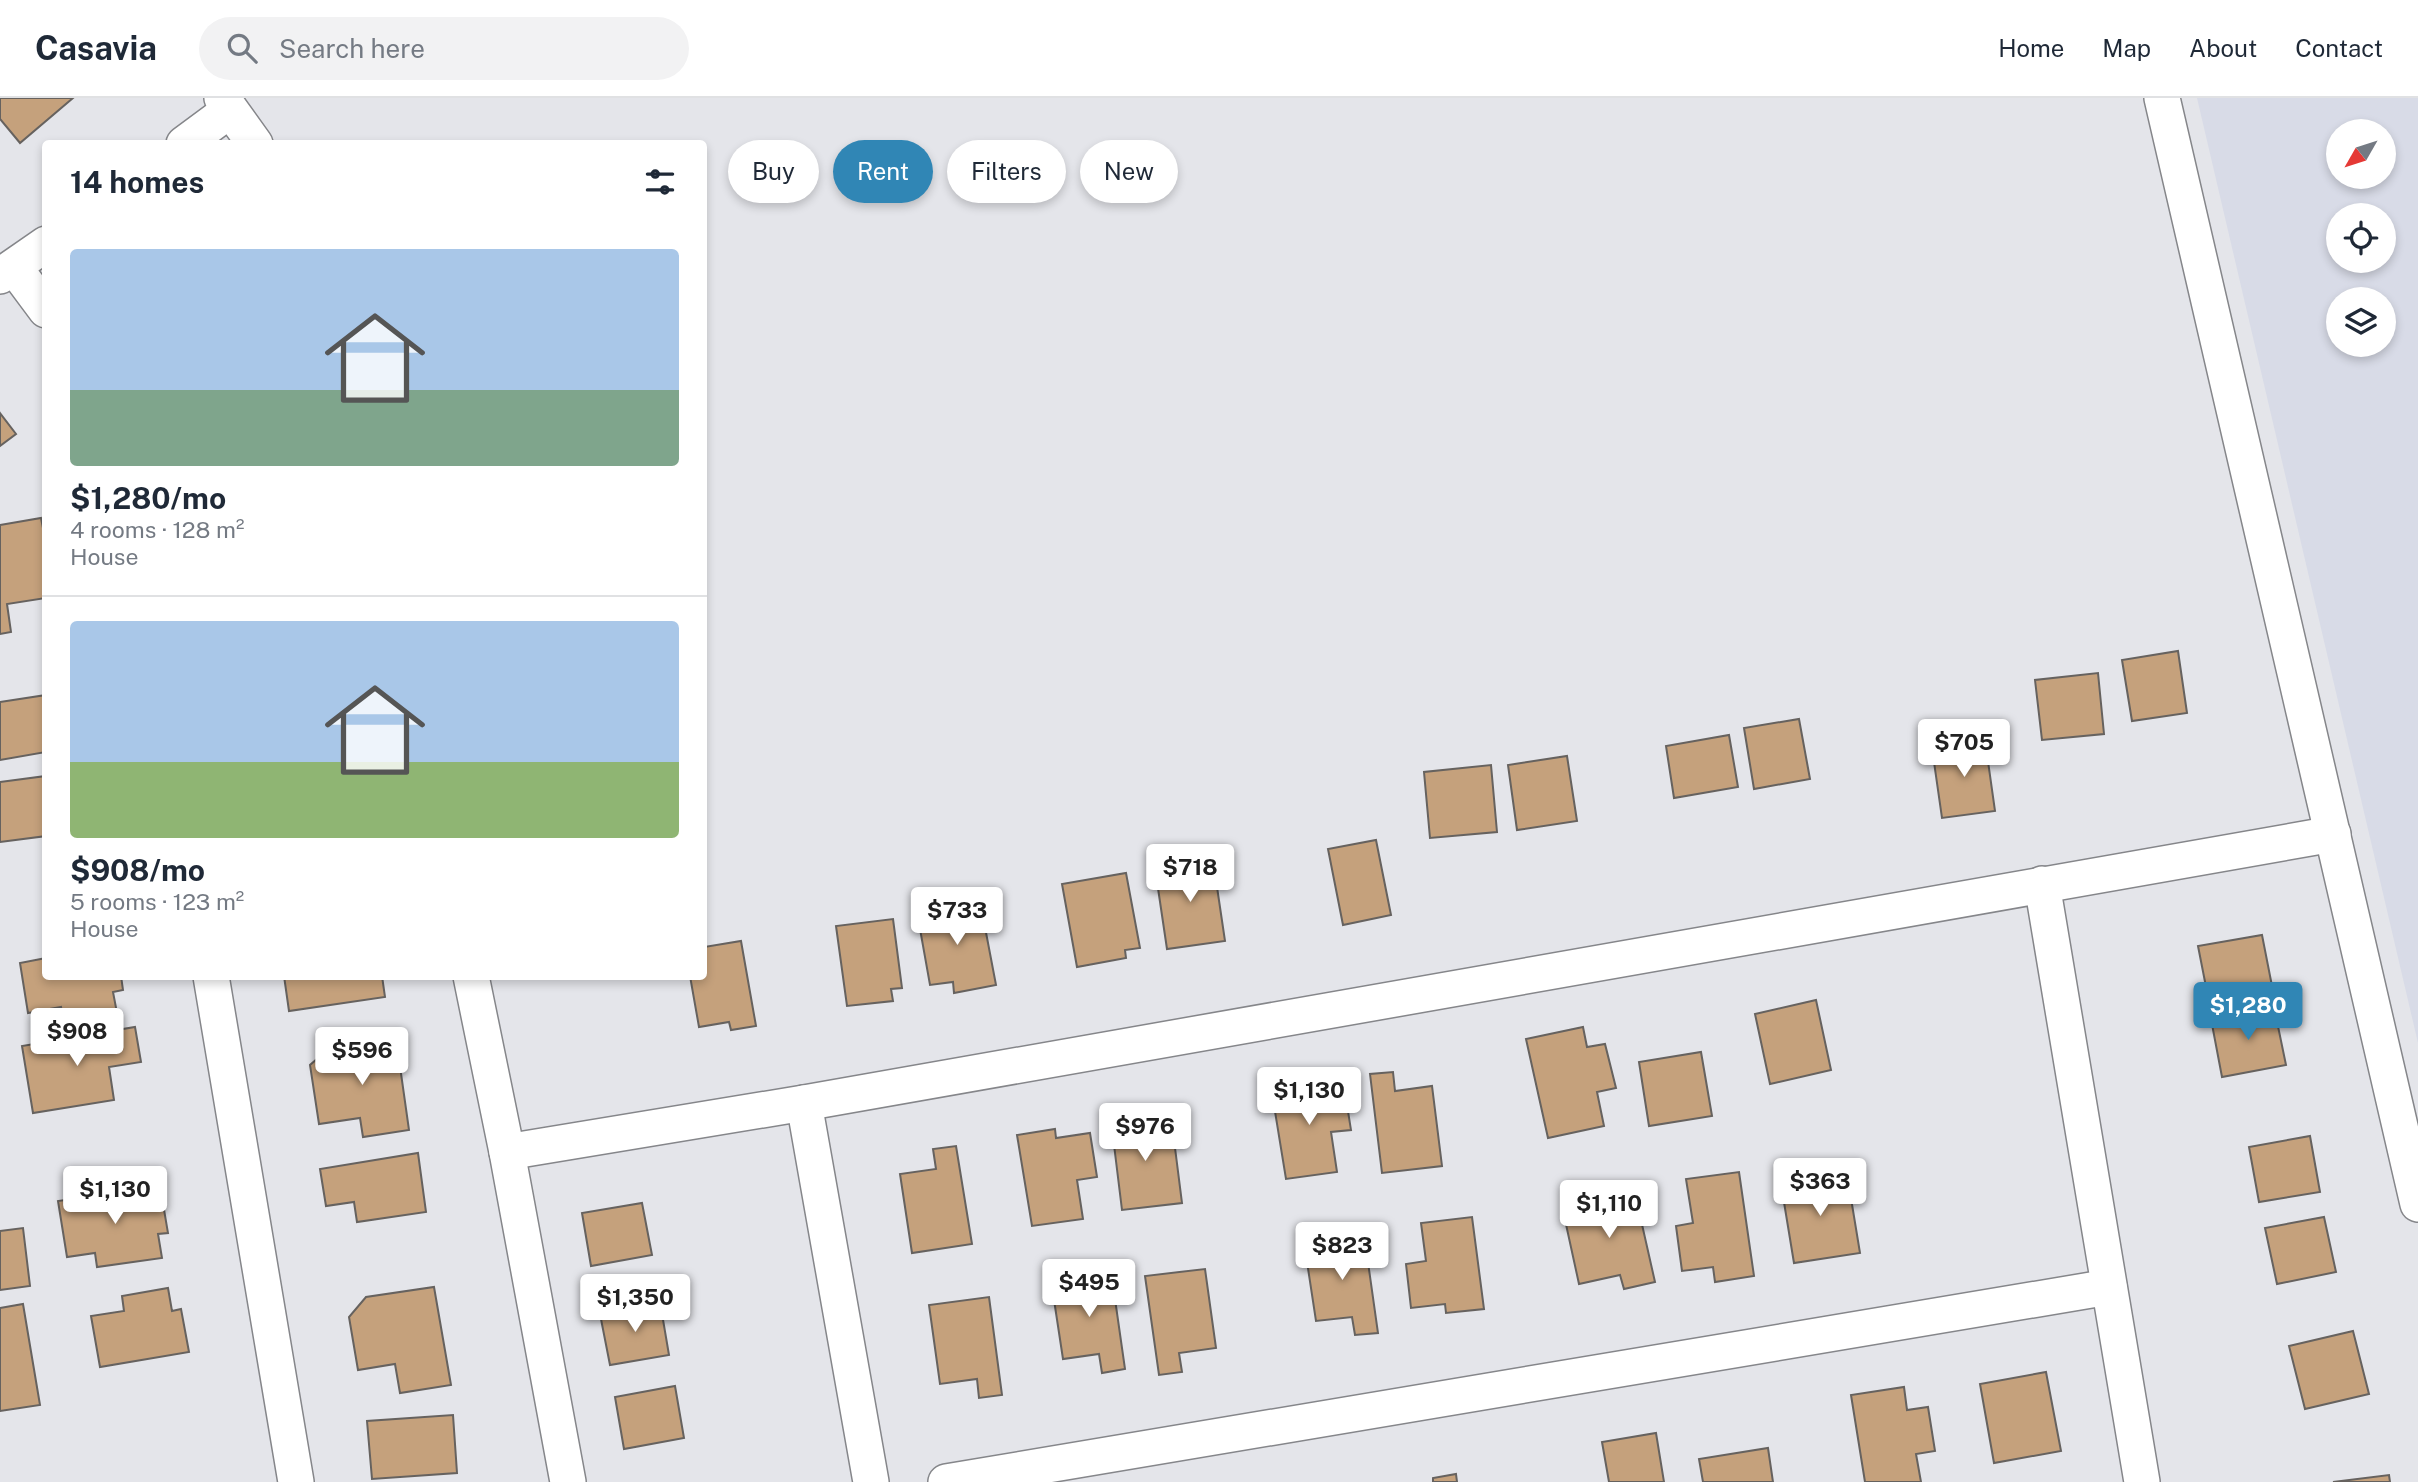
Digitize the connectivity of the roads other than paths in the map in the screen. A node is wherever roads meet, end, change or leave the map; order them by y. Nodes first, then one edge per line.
1 (2162, 98) edge
2 (226, 104) edge
3 (188, 140) edge
4 (253, 140) edge
5 (42, 247) edge
6 (7, 272) edge
7 (42, 306) edge
8 (2333, 834) junction
9 (2042, 884) junction
10 (212, 980) edge
11 (472, 980) edge
12 (804, 1103) junction
13 (507, 1152) junction
14 (2418, 1204) edge
15 (2109, 1287) junction
16 (296, 1482) edge
17 (568, 1482) edge
18 (871, 1482) edge
19 (946, 1482) edge
20 (2142, 1482) edge

1 - 8 street
2 - 3 street
2 - 4 street
5 - 6 street
6 - 7 street
8 - 9 street
8 - 14 street
9 - 12 street
9 - 15 street
10 - 16 street
11 - 13 street
12 - 13 street
12 - 18 street
13 - 17 street
15 - 19 street
15 - 20 street

